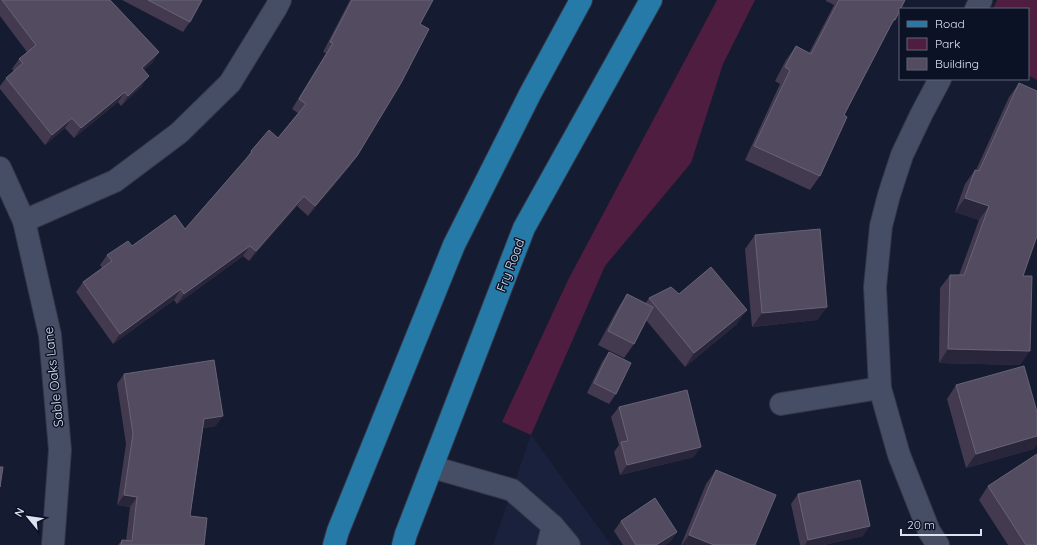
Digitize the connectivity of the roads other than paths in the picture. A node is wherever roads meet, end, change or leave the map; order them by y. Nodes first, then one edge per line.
1 (280, 0) edge
2 (581, 0) edge
3 (651, 0) edge
4 (939, 80) edge
5 (0, 168) edge
6 (24, 221) junction
7 (880, 388) junction
8 (781, 404) dead end
9 (432, 467) junction
10 (551, 535) edge
11 (53, 545) edge
12 (334, 545) edge
13 (403, 545) edge
14 (569, 545) edge
15 (938, 545) edge

1 - 6 street
2 - 12 main road
3 - 9 main road, Fry Road
4 - 7 street
5 - 6 street, Sable Oaks Lane
6 - 11 street, Sable Oaks Lane
7 - 8 street
7 - 15 street
9 - 10 street
9 - 13 main road, Fry Road
10 - 14 street

